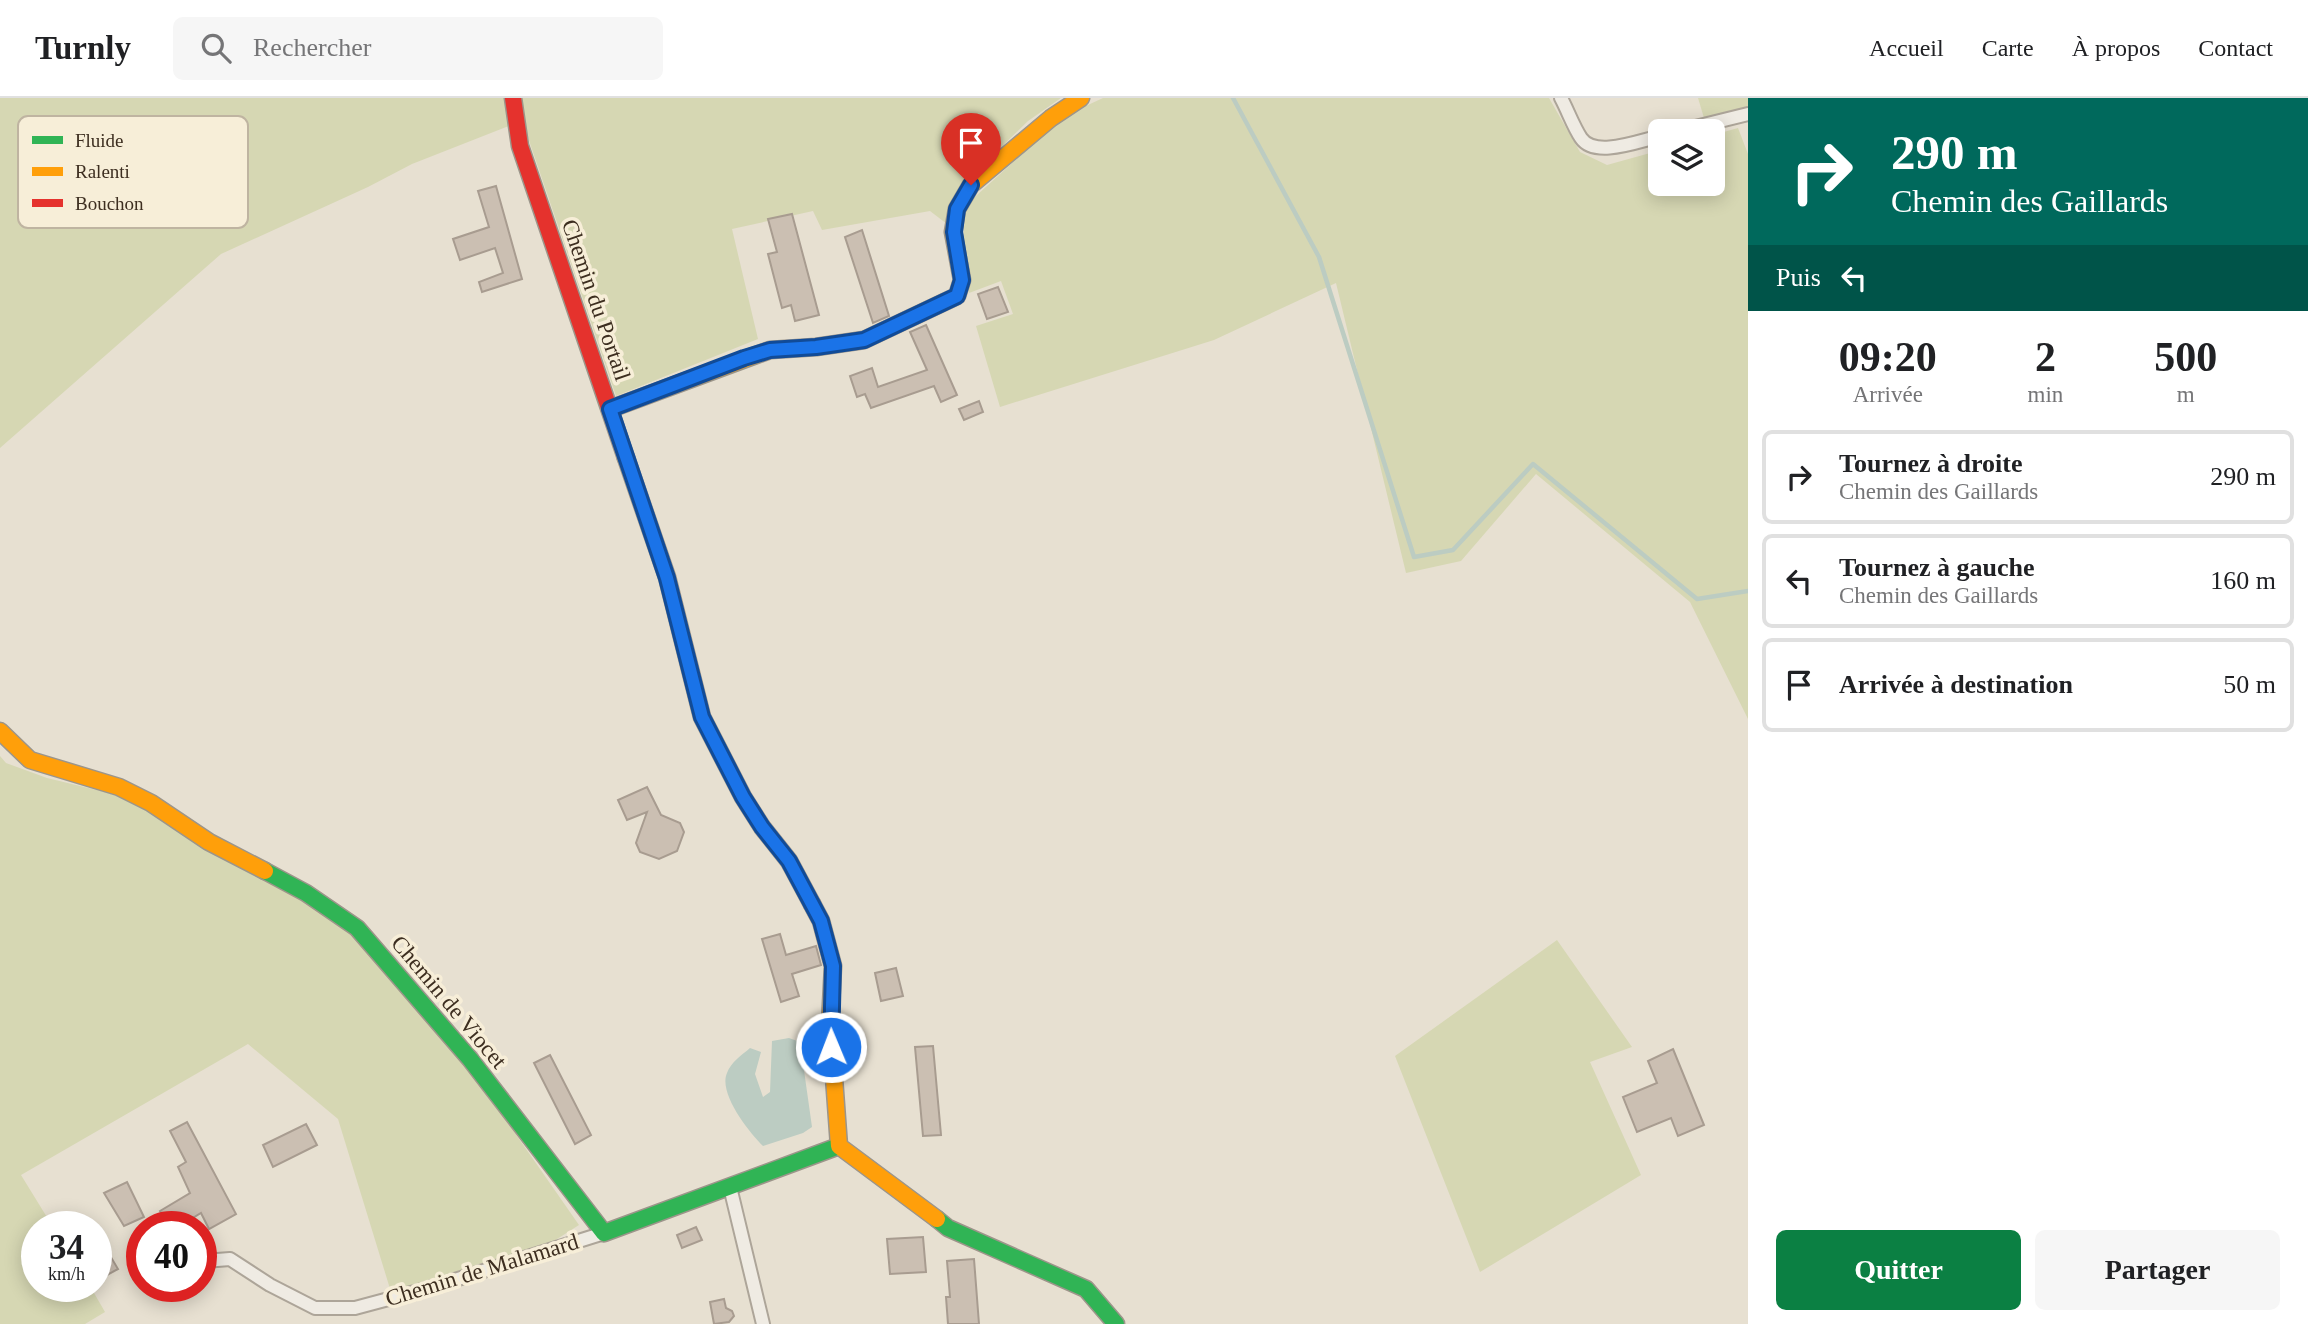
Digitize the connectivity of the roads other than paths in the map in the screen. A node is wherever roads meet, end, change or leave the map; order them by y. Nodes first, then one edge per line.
1 (513, 98) edge
2 (1081, 98) edge
3 (1562, 98) edge
4 (1748, 114) edge
5 (1725, 120) edge
6 (1648, 139) edge
7 (610, 409) junction
8 (0, 731) edge
9 (839, 1146) junction
10 (730, 1187) junction
11 (604, 1233) junction
12 (217, 1260) edge
13 (763, 1324) edge
14 (1116, 1324) edge

1 - 7 street, Chemin du Portail
2 - 7 street
3 - 6 street
4 - 5 street
7 - 9 street, Chemin du Portail
8 - 11 street, Chemin de Viocet
9 - 10 street
9 - 14 street
10 - 11 street
10 - 13 street
11 - 12 street, Chemin de Malamard

